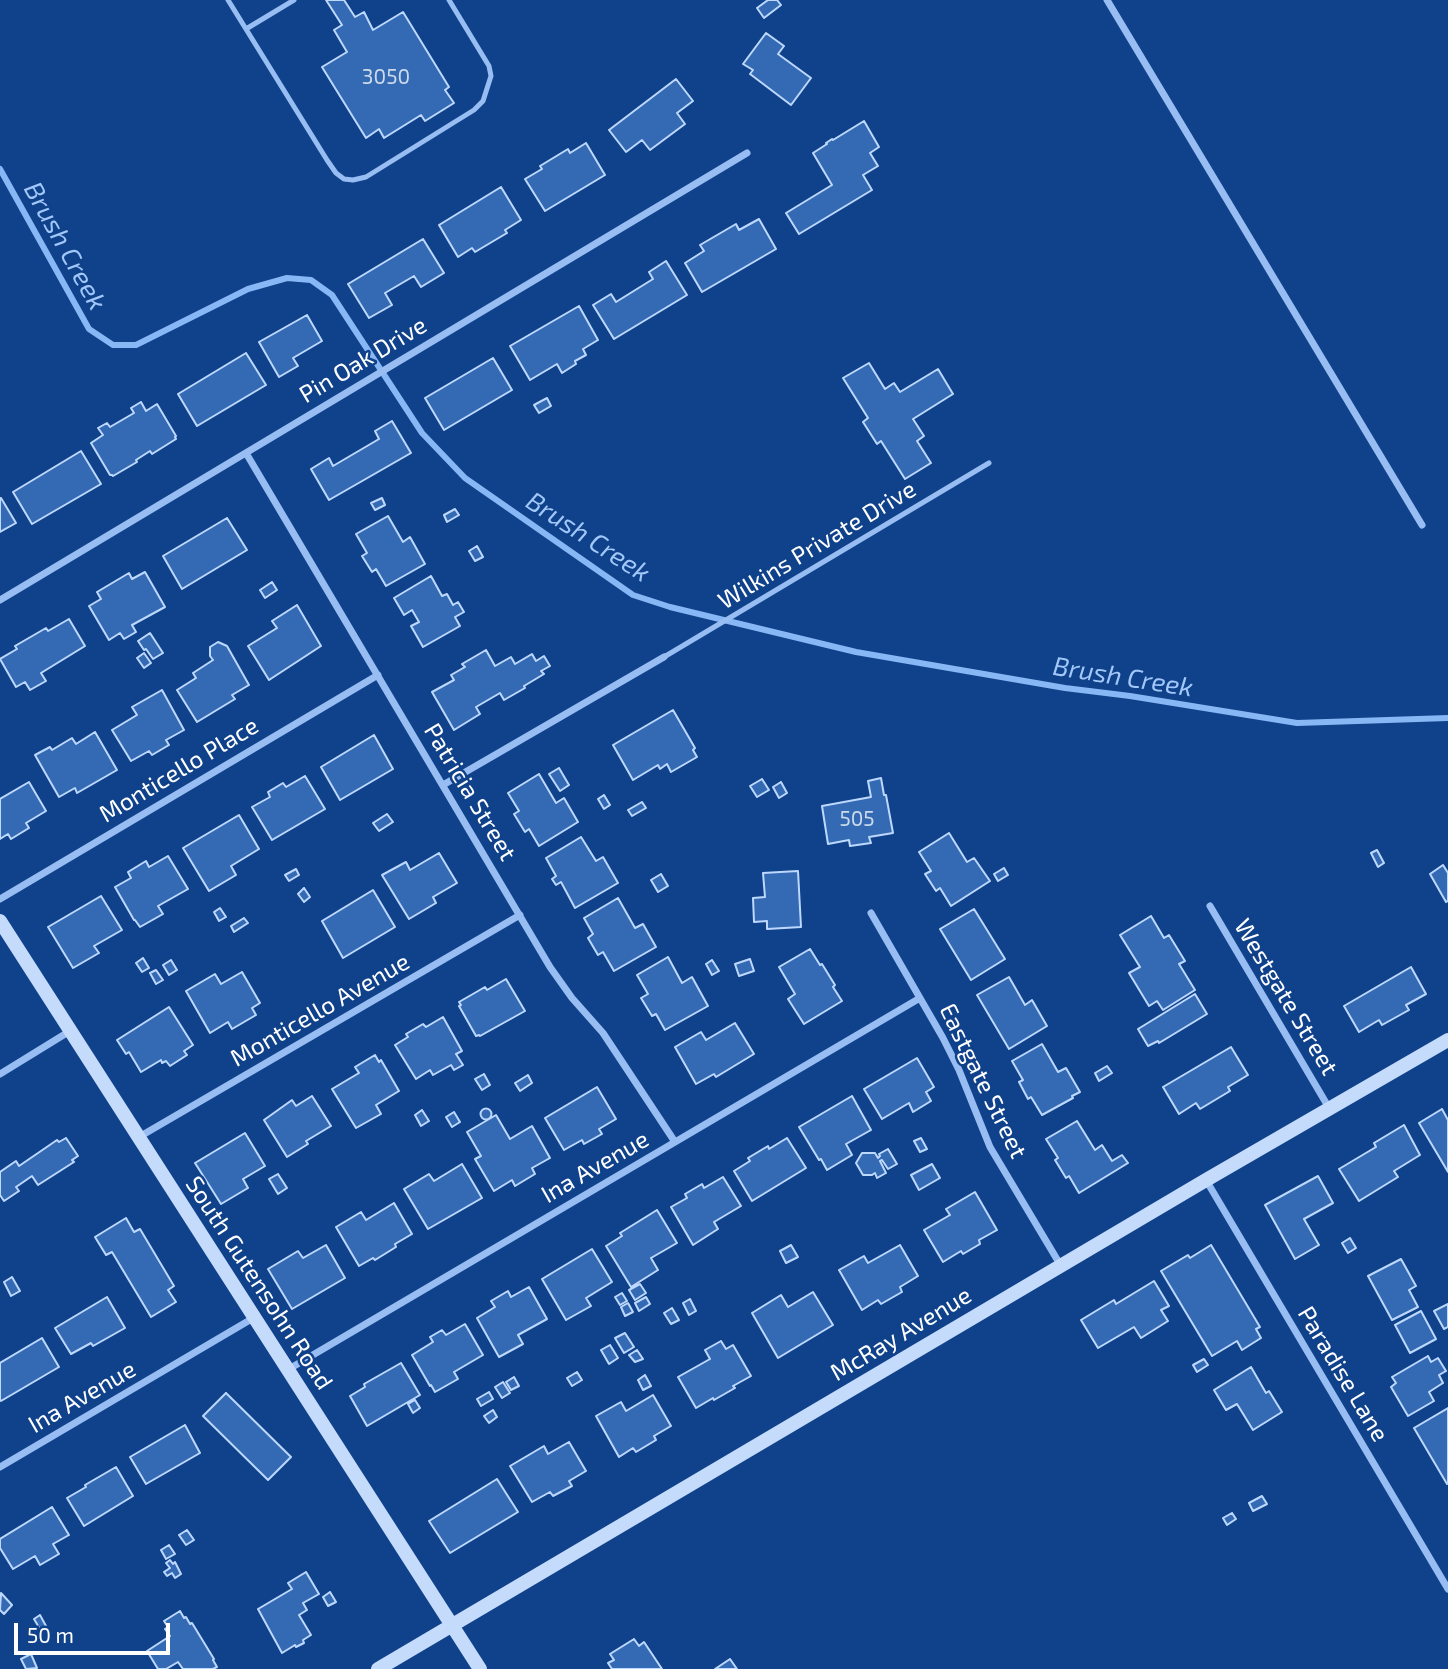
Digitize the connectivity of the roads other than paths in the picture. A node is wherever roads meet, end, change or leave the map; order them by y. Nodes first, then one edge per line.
1 (228, 0) edge
2 (295, 0) edge
3 (449, 0) edge
4 (1107, 0) edge
5 (246, 29) junction
6 (747, 153) dead end
7 (246, 453) junction
8 (989, 463) dead end
9 (1422, 525) dead end
10 (0, 600) edge
11 (664, 657) joint
12 (378, 675) junction
13 (443, 785) junction
14 (0, 899) edge
15 (1210, 906) dead end
16 (871, 913) dead end
17 (520, 915) junction
18 (0, 921) edge
19 (920, 998) junction
20 (70, 1031) junction
21 (1448, 1040) edge
22 (0, 1074) edge
23 (1329, 1108) junction
24 (139, 1138) junction
25 (675, 1142) junction
26 (1206, 1180) junction
27 (1061, 1266) junction
28 (255, 1317) junction
29 (289, 1369) junction
30 (0, 1467) edge
31 (1448, 1589) edge
32 (453, 1625) junction
33 (378, 1669) edge
34 (480, 1669) edge

1 - 5 lane
2 - 5 lane
3 - 5 lane
4 - 9 street
6 - 7 street, Pin Oak Drive
7 - 10 street, Pin Oak Drive
7 - 12 street, Patricia Street
8 - 11 lane, Wilkins Private Drive
11 - 13 street
12 - 13 street, Patricia Street
12 - 14 street, Monticello Place
13 - 17 street, Patricia Street
15 - 23 street, Westgate Street
16 - 19 street, Eastgate Street
17 - 24 street, Monticello Avenue
17 - 25 street, Patricia Street
18 - 20 street, South Gutensohn Road
19 - 25 street, Ina Avenue
19 - 27 street, Eastgate Street
20 - 22 street
20 - 24 street, South Gutensohn Road
21 - 23 street, McRay Avenue
23 - 26 street, McRay Avenue
24 - 28 street, South Gutensohn Road
25 - 29 street, Ina Avenue
26 - 27 street, McRay Avenue
26 - 31 street, Paradise Lane
27 - 32 street, McRay Avenue
28 - 29 street, South Gutensohn Road
28 - 30 street, Ina Avenue
29 - 32 street, South Gutensohn Road
32 - 33 street, McRay Avenue
32 - 34 street, South Gutensohn Road

